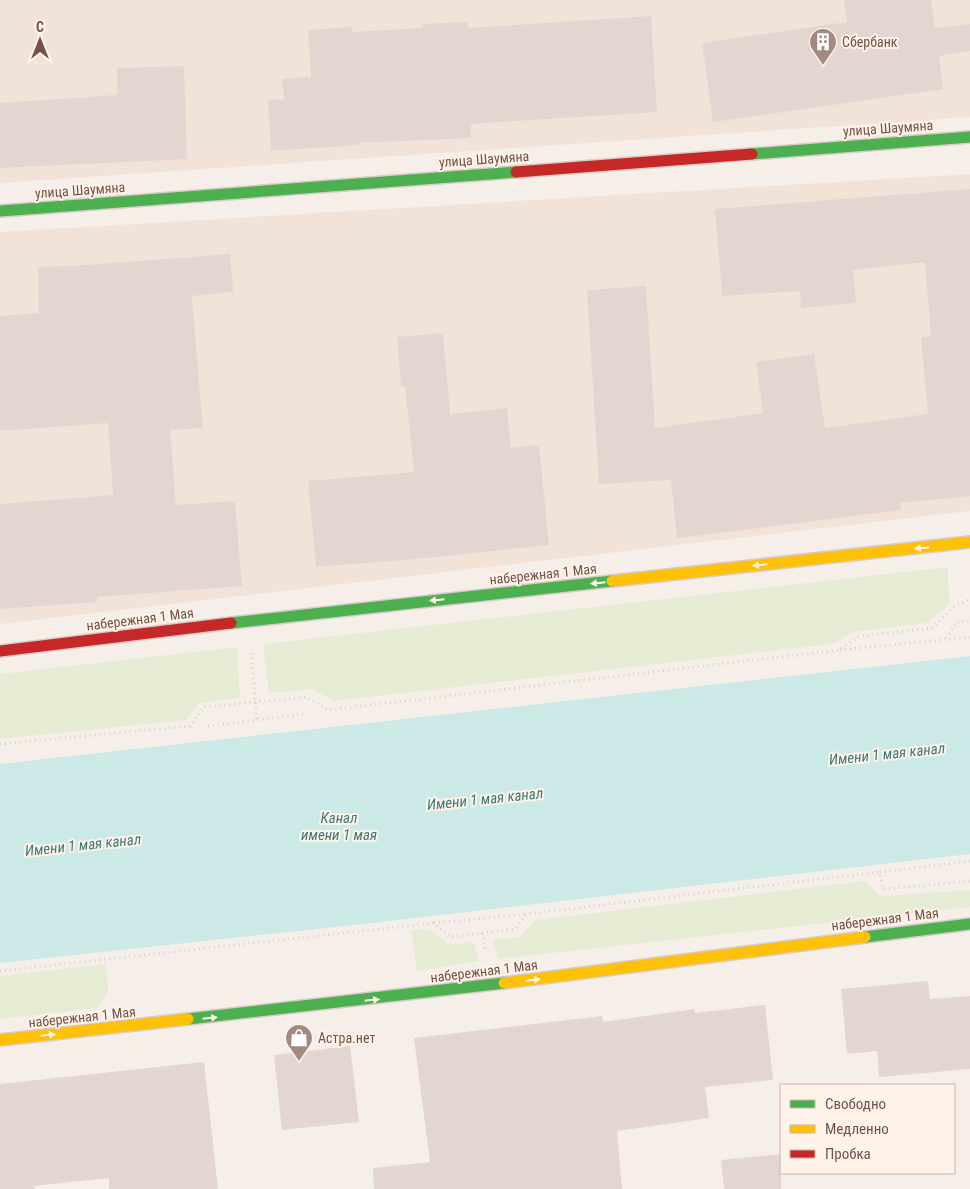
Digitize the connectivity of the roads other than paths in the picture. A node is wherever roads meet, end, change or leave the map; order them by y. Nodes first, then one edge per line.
1 (970, 136) edge
2 (0, 212) edge
3 (970, 542) edge
4 (0, 651) edge
5 (970, 924) edge
6 (0, 1040) edge

1 - 2 main road, улица Шаумяна
3 -> 4 main road, набережная 1 Мая
6 -> 5 main road, набережная 1 Мая

